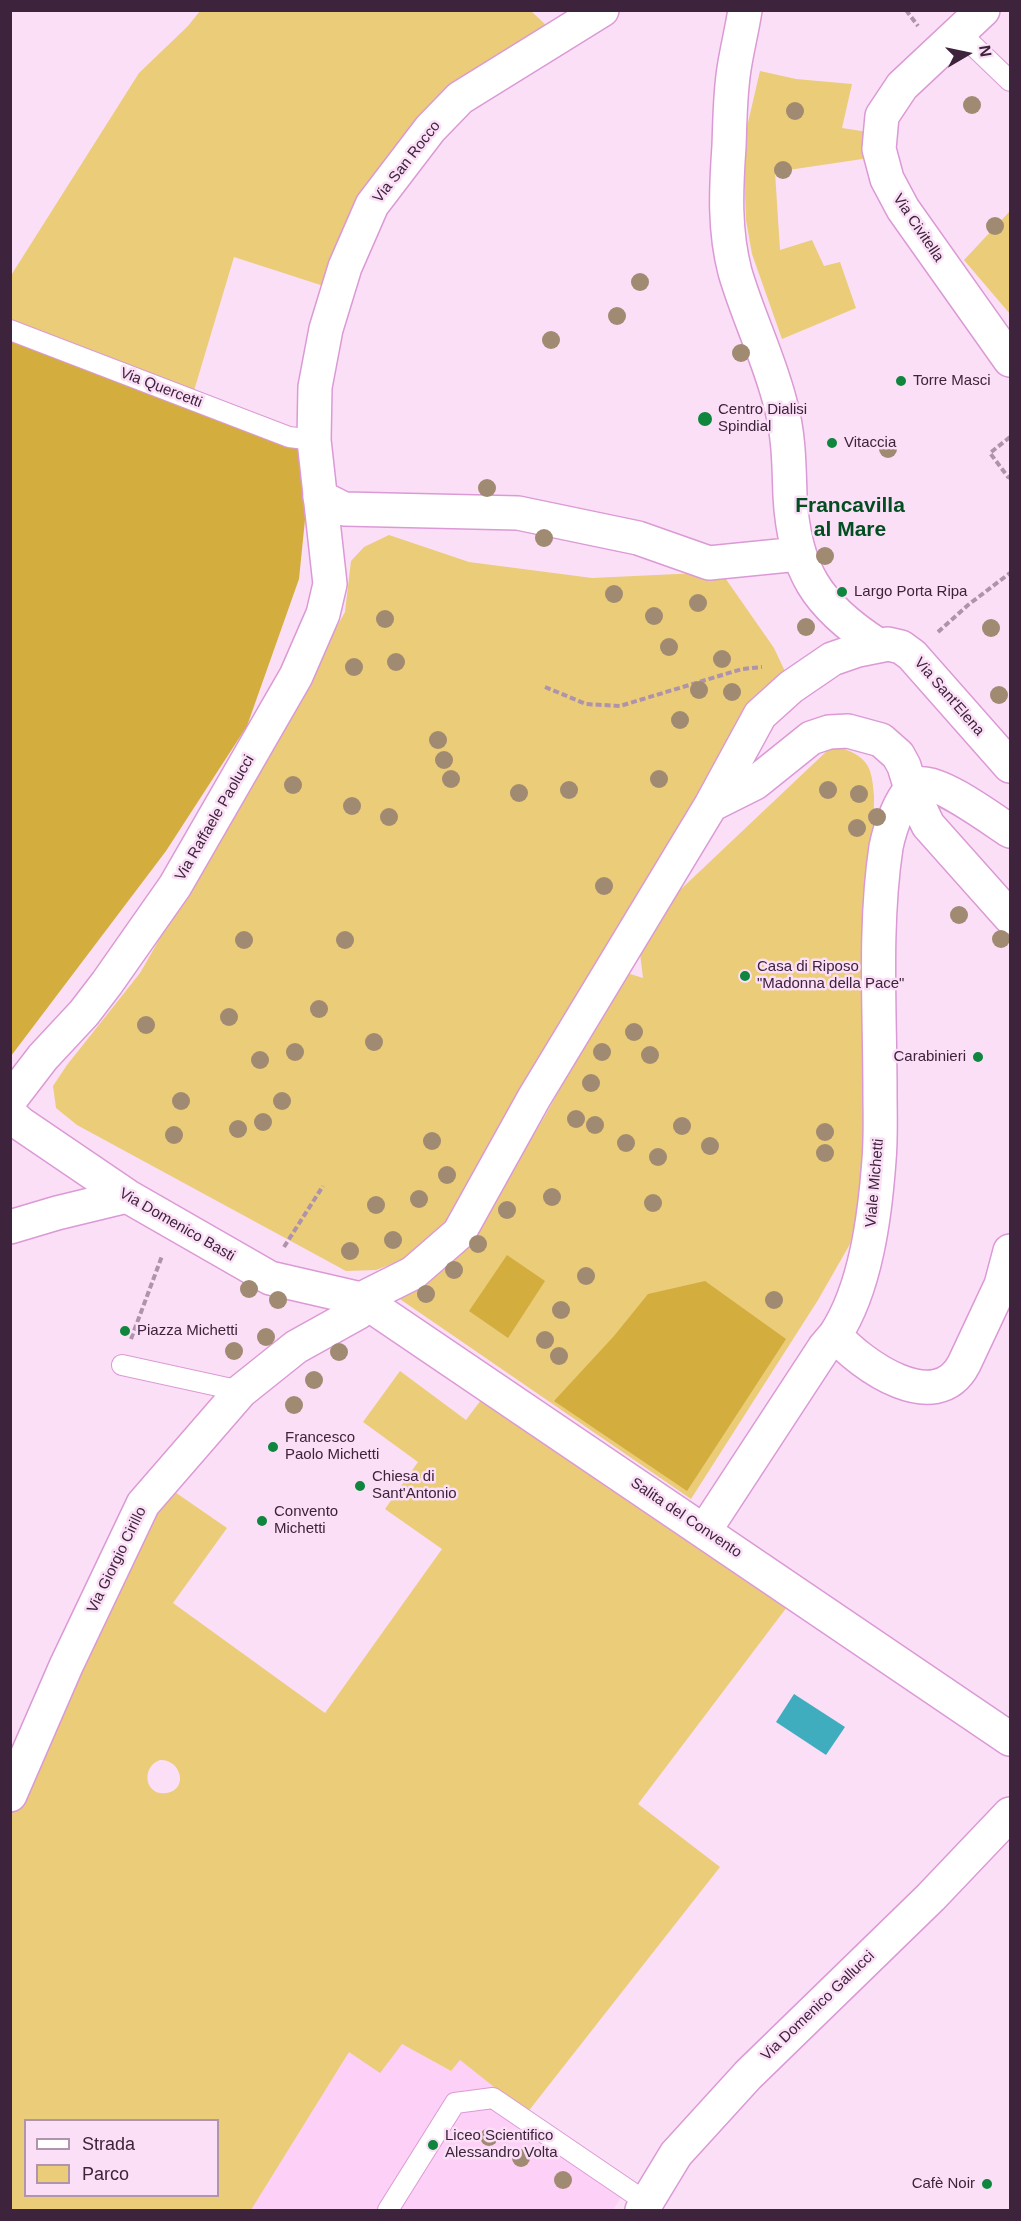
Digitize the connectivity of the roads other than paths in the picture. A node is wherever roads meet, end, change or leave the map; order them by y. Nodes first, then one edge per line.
1 (602, 10) edge
2 (745, 10) edge
3 (971, 21) edge
4 (1011, 81) edge
5 (10, 330) edge
6 (1011, 360) edge
7 (314, 440) junction
8 (320, 497) junction
9 (799, 554) junction
10 (878, 645) junction
11 (1005, 750) edge
12 (911, 789) junction
13 (711, 805) junction
14 (1011, 831) edge
15 (1011, 917) edge
16 (10, 1100) edge
17 (10, 1114) edge
18 (127, 1197) junction
19 (10, 1227) edge
20 (1011, 1251) edge
21 (361, 1299) junction
22 (835, 1335) junction
23 (122, 1365) road end
24 (241, 1391) junction
25 (705, 1530) junction
26 (1011, 1739) edge
27 (10, 1795) edge
28 (1011, 1814) edge
29 (644, 2206) edge
30 (388, 2211) edge

1 - 7 street, Via San Rocco
2 - 9 street
3 - 4 lane
3 - 6 street, Via Civitella
5 - 7 lane, Via Quercetti
7 - 8 street, Via San Rocco
8 - 9 street
8 - 16 street, Via Raffaele Paolucci
9 - 10 street
10 - 11 street, Via Sant'Elena
10 - 13 street
12 - 13 street
12 - 14 street
12 - 15 street
12 - 22 street, Viale Michetti
13 - 21 street
17 - 18 street, Via Domenico Basti
18 - 19 street
18 - 21 street, Via Domenico Basti
20 - 22 street
21 - 24 street, Via Giorgio Cirillo
21 - 25 street, Salita del Convento
22 - 25 street, Viale Michetti
23 - 24 lane
24 - 27 street, Via Giorgio Cirillo
25 - 26 street, Salita del Convento
28 - 29 street, Via Domenico Gallucci
29 - 30 lane

